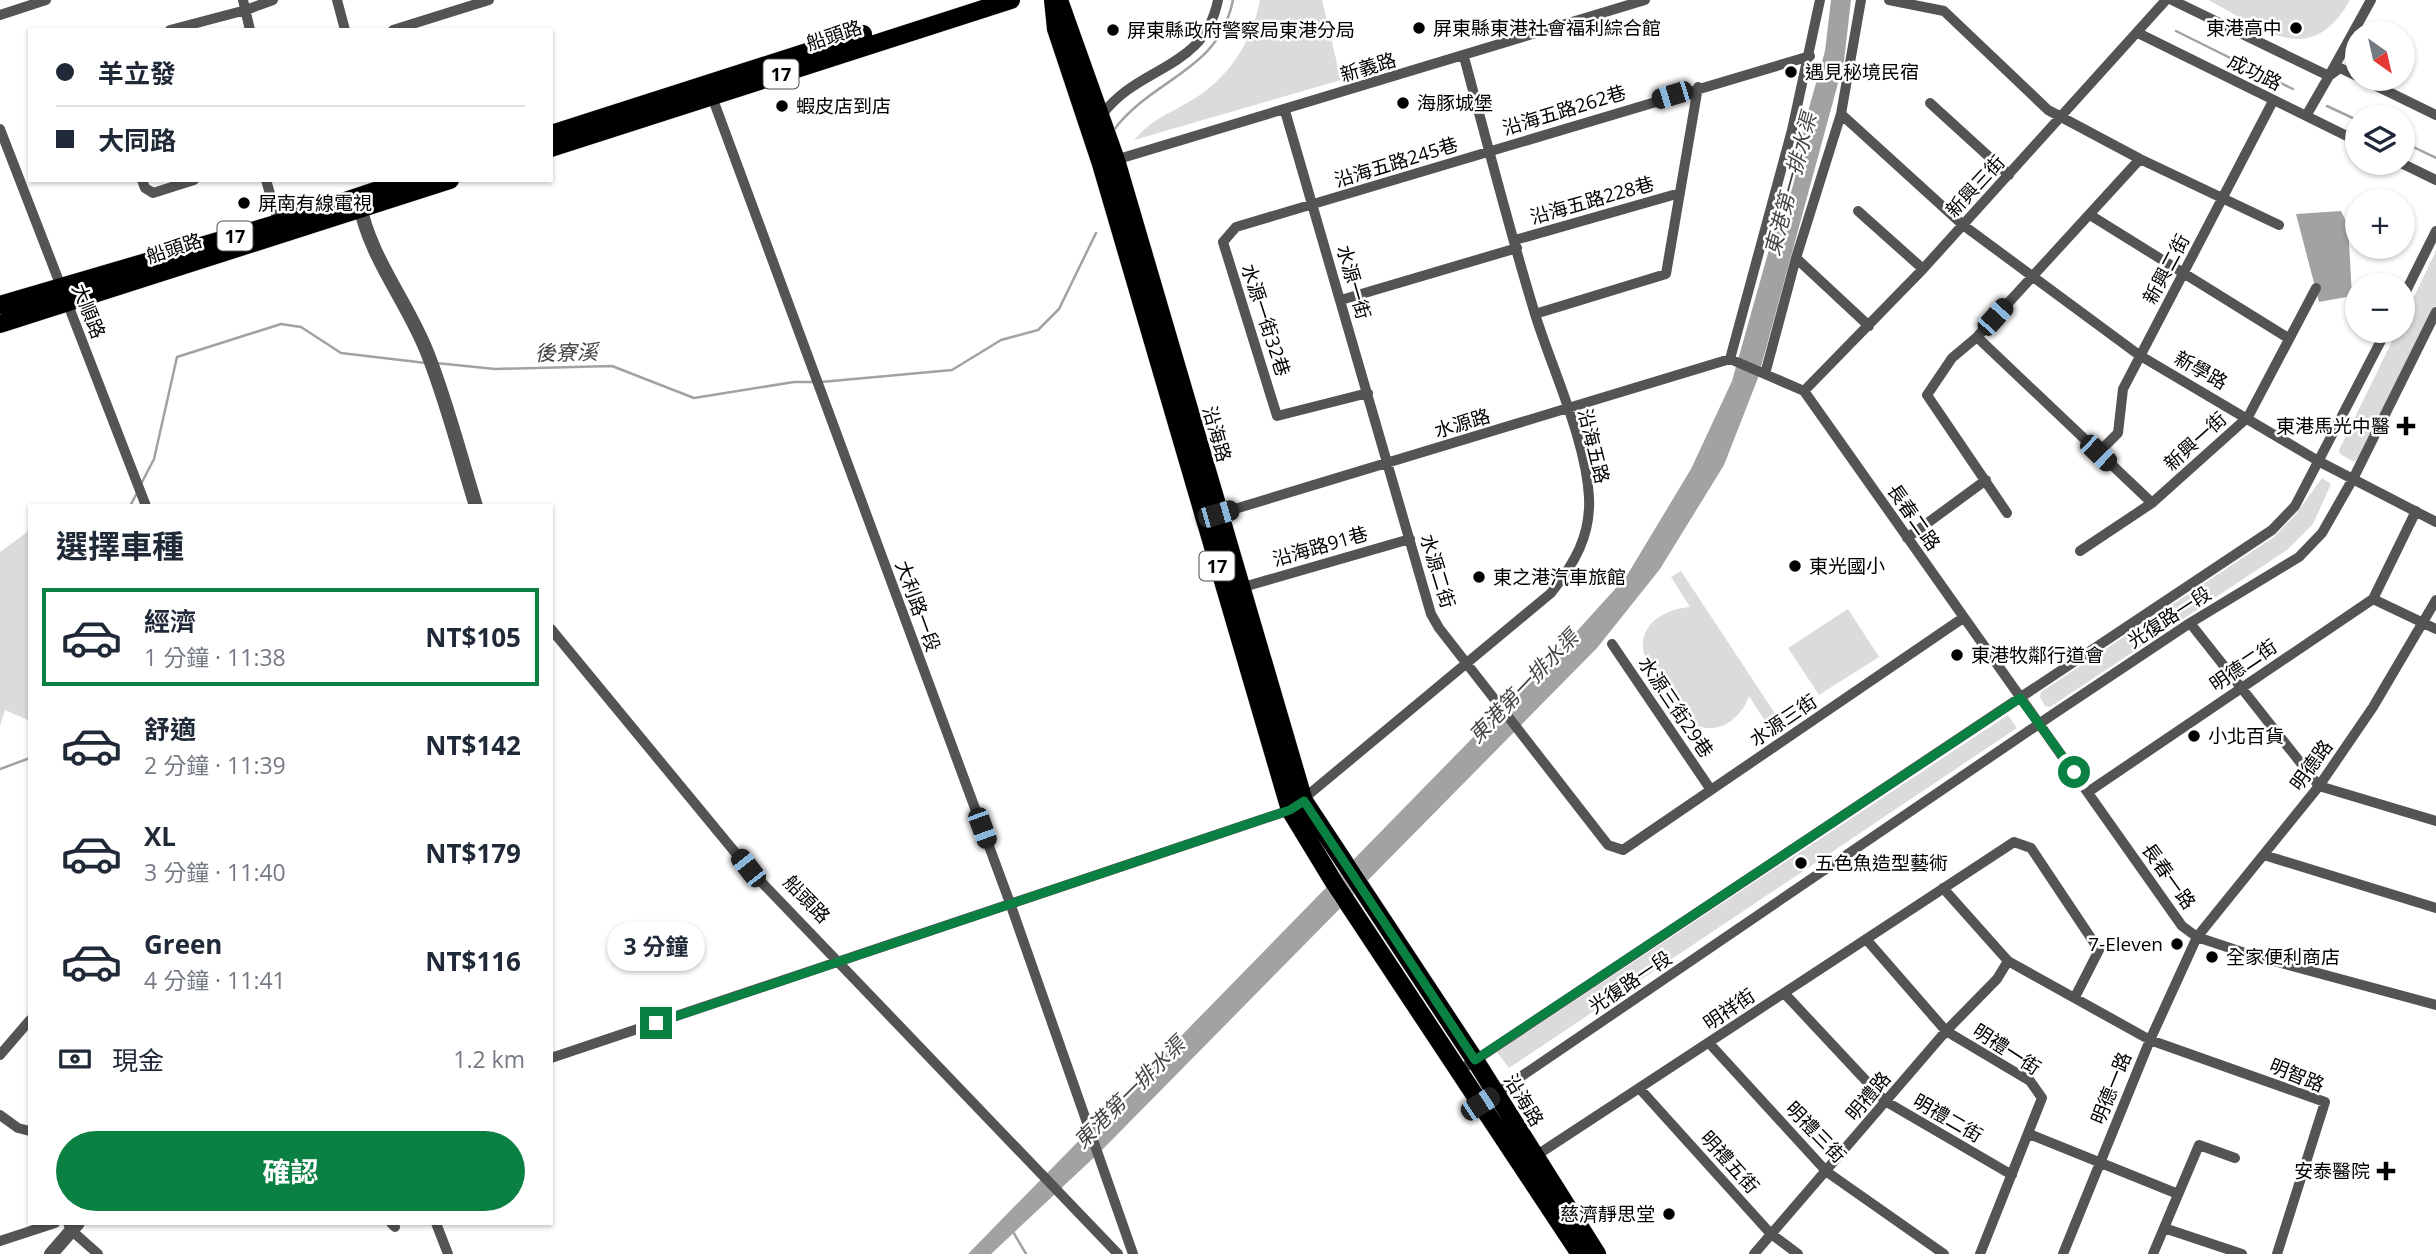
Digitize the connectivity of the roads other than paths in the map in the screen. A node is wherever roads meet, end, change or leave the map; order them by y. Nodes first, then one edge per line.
1 (46, 0) edge
2 (273, 0) edge
3 (337, 0) edge
4 (489, 0) edge
5 (970, 0) edge
6 (1011, 0) edge
7 (1053, 0) edge
8 (1059, 0) edge
9 (1218, 0) edge
10 (1645, 0) edge
11 (1820, 0) edge
12 (1861, 0) edge
13 (1889, 0) edge
14 (2166, 0) edge
15 (2172, 0) edge
16 (2371, 0) edge
17 (245, 5) edge
18 (0, 15) edge
19 (176, 28) edge
20 (250, 28) edge
21 (344, 28) edge
22 (399, 28) edge
23 (2138, 33) junction
24 (1810, 55) junction
25 (1464, 57) junction
26 (2345, 70) edge
27 (2329, 76) junction
28 (1698, 87) junction
29 (709, 91) junction
30 (2387, 91) edge
31 (2273, 101) junction
32 (1930, 103) dead end
33 (1285, 111) junction
34 (1841, 114) junction
35 (2436, 115) edge
36 (1101, 116) junction
37 (2061, 116) junction
38 (2306, 116) junction
39 (0, 129) edge
40 (553, 133) edge
41 (2345, 135) edge
42 (553, 147) edge
43 (1490, 152) junction
44 (2140, 159) junction
45 (1108, 162) junction
46 (2415, 170) edge
47 (2009, 175) junction
48 (2436, 180) edge
49 (143, 182) edge
50 (188, 182) edge
51 (267, 182) edge
52 (404, 182) edge
53 (442, 182) edge
54 (1680, 194) junction
55 (2223, 198) junction
56 (359, 202) junction
57 (1314, 205) junction
58 (1858, 211) dead end
59 (2090, 215) junction
60 (1963, 225) junction
61 (2279, 225) dead end
62 (281, 229) junction
63 (2436, 231) edge
64 (1516, 244) junction
65 (1796, 258) junction
66 (1923, 269) junction
67 (2415, 273) edge
68 (2182, 275) junction
69 (2032, 277) junction
70 (60, 287) junction
71 (2316, 288) dead end
72 (1341, 300) junction
73 (68, 304) junction
74 (0, 305) edge
75 (2436, 312) edge
76 (1535, 314) junction
77 (0, 324) edge
78 (1869, 326) junction
79 (1977, 337) junction
80 (2288, 338) junction
81 (2380, 343) edge
82 (2139, 355) junction
83 (1730, 359) junction
84 (1763, 373) junction
85 (1804, 391) junction
86 (1368, 393) junction
87 (1567, 408) junction
88 (2248, 417) junction
89 (2098, 453) junction
90 (2320, 461) junction
91 (1389, 464) junction
92 (2354, 477) junction
93 (1986, 480) junction
94 (2152, 503) junction
95 (145, 504) edge
96 (475, 504) edge
97 (2416, 511) junction
98 (2007, 513) dead end
99 (1210, 516) junction
100 (2436, 522) edge
101 (1907, 538) junction
102 (1410, 539) junction
103 (2080, 551) dead end
104 (1240, 587) junction
105 (2373, 599) junction
106 (2436, 600) edge
107 (1963, 618) junction
108 (2422, 622) junction
109 (2190, 623) junction
110 (2436, 629) edge
111 (553, 631) edge
112 (1612, 644) dead end
113 (1467, 663) junction
114 (2242, 687) junction
115 (2020, 698) junction
116 (2039, 724) junction
117 (2319, 786) junction
118 (1711, 790) junction
119 (2088, 792) junction
120 (1297, 806) junction
121 (2436, 821) edge
122 (1623, 850) joint
123 (2264, 855) junction
124 (1943, 888) junction
125 (1010, 904) junction
126 (1359, 904) junction
127 (2436, 908) edge
128 (2197, 937) junction
129 (1866, 939) junction
130 (838, 961) junction
131 (2008, 961) junction
132 (1784, 993) junction
133 (2075, 997) junction
134 (2436, 1005) edge
135 (28, 1022) edge
136 (1947, 1031) junction
137 (2150, 1040) junction
138 (1709, 1043) junction
139 (0, 1055) edge
140 (553, 1057) edge
141 (1475, 1060) junction
142 (1459, 1071) junction
143 (1640, 1088) junction
144 (1496, 1094) junction
145 (1885, 1101) junction
146 (1480, 1104) junction
147 (0, 1115) edge
148 (28, 1130) edge
149 (2029, 1134) junction
150 (1534, 1157) junction
151 (2235, 1158) dead end
152 (2100, 1162) junction
153 (1827, 1172) junction
154 (2011, 1175) junction
155 (2178, 1194) junction
156 (49, 1225) edge
157 (437, 1225) edge
158 (72, 1226) edge
159 (2164, 1228) junction
160 (1770, 1233) junction
161 (0, 1241) edge
162 (51, 1254) edge
163 (99, 1254) edge
164 (448, 1254) edge
165 (1118, 1254) edge
166 (1133, 1254) edge
167 (1580, 1254) edge
168 (1597, 1254) edge
169 (1754, 1254) edge
170 (1798, 1254) edge
171 (1944, 1254) edge
172 (1980, 1254) edge
173 (2063, 1254) edge
174 (2153, 1254) edge
175 (2242, 1254) edge
176 (2277, 1254) edge

1 - 18 street
2 - 17 street
3 - 21 street
4 - 22 street
5 - 29 main road, 船頭路 / 17
6 - 29 main road, 船頭路 / 17
7 - 45 main road, 沿海路 / 17
8 - 36 main road, 沿海路 / 17
9 - 36 street
10 - 25 street, 新義路
11 - 24 street
12 - 34 street
13 - 37 street
14 - 23 street, 新興三街
15 - 27 street
16 - 27 street
17 - 19 street
17 - 20 street
23 - 31 street, 成功路
23 - 37 street, 新興三街
24 - 28 street, 沿海五路262巷
24 - 83 street
25 - 33 street, 新義路
25 - 43 street, 沿海五路
26 - 27 street
27 - 38 street
28 - 43 street, 沿海五路262巷
28 - 54 street
29 - 40 main road, 船頭路 / 17
29 - 42 main road, 船頭路 / 17
29 - 125 street, 大利路一段
30 - 35 street
31 - 38 street, 成功路
31 - 55 street, 新興二街
32 - 47 street
33 - 45 street, 新義路
33 - 57 street, 水源一街
34 - 60 street, 新學路
34 - 65 street
36 - 45 main road, 沿海路 / 17
37 - 44 street
37 - 47 street, 新興三街
38 - 41 street, 成功路
39 - 70 street, 大順路
43 - 57 street, 沿海五路245巷
43 - 64 street, 沿海五路
44 - 55 street
44 - 59 street
45 - 99 main road, 沿海路 / 17
45 - 99 main road, 沿海路 / 17
46 - 48 street
47 - 60 street, 新興三街
49 - 50 street
51 - 62 street
52 - 56 main road, 船頭路 / 17
53 - 56 main road, 船頭路 / 17
54 - 64 street, 沿海五路228巷
54 - 76 street
55 - 61 street
55 - 68 street, 新興二街
56 - 62 main road, 船頭路 / 17
56 - 96 street
57 - 72 street, 水源一街
57 - 86 street, 水源一街32巷
58 - 66 street
59 - 68 street
59 - 69 street
60 - 66 street, 新興三街
60 - 69 street, 新學路
62 - 70 main road, 船頭路 / 17
62 - 73 main road, 船頭路 / 17
63 - 67 street
64 - 72 street, 沿海五路228巷
64 - 76 street, 沿海五路
65 - 78 street
65 - 84 street
66 - 78 street, 新興三街
68 - 80 street
68 - 82 street, 新興二街
69 - 79 street
69 - 82 street, 新學路
70 - 73 street, 大順路
70 - 74 main road, 船頭路 / 17
71 - 80 street, 新興一街
72 - 86 street, 水源一街
73 - 77 main road, 船頭路 / 17
73 - 95 street, 大順路
75 - 92 street, 光復路一段
76 - 87 street, 沿海五路
78 - 85 street, 新興三街
79 - 89 street
79 - 93 street
80 - 88 street, 新興一街
81 - 90 street, 光復路一段
82 - 88 street, 新學路
82 - 89 street, 新興二街
83 - 84 street
83 - 87 street, 水源路
84 - 85 street
85 - 101 street, 長春二路
86 - 91 street, 水源一街
87 - 91 street, 水源路
87 - 113 street, 沿海五路
88 - 90 street, 新學路
88 - 94 street, 新興一街
89 - 94 street
90 - 92 street, 新學路
90 - 115 street, 光復路一段
91 - 99 street, 水源路
91 - 102 street, 水源二街
92 - 97 street, 新學路
92 - 109 street, 光復路一段
93 - 98 street
93 - 101 street
94 - 103 street, 新興一街
97 - 100 street, 新學路
97 - 105 street
99 - 104 main road, 沿海路 / 17
99 - 120 main road, 沿海路 / 17
101 - 107 street, 長春二路
102 - 104 street, 沿海路91巷
102 - 113 street, 水源二街
104 - 120 main road, 沿海路 / 17
105 - 108 street
105 - 114 street, 明德二街
106 - 108 street, 明德路
107 - 115 street, 長春二路
107 - 118 street, 水源三街
108 - 110 street
108 - 117 street, 明德路
109 - 114 street
109 - 116 street, 光復路一段
111 - 130 street, 船頭路
112 - 118 street, 水源三街29巷
113 - 120 street, 沿海五路
113 - 122 street, 水源二街
114 - 117 street
114 - 119 street, 明德二街
115 - 116 street, 長春一路
115 - 141 street, 光復路一段
116 - 119 street, 長春一路
116 - 144 street, 光復路一段
117 - 121 street
117 - 123 street, 明德路
118 - 122 street, 水源三街
119 - 128 street, 長春一路
120 - 125 street
120 - 126 main road, 沿海路 / 17
120 - 126 main road, 沿海路 / 17
123 - 127 street
123 - 128 street, 明德路
124 - 129 street, 明祥街
124 - 131 street
124 - 133 street, 明祥街
125 - 130 street
125 - 166 street, 大利路一段
126 - 141 main road, 沿海路 / 17
126 - 142 main road, 沿海路 / 17
128 - 134 street, 長春一路
128 - 137 street, 明德一路
129 - 132 street, 明祥街
129 - 136 street, 明禮一街
130 - 140 street
130 - 165 street, 船頭路
131 - 133 street
131 - 136 street, 明禮路
132 - 138 street, 明祥街
132 - 145 street, 明禮二街
133 - 137 street
135 - 139 street
136 - 145 street, 明禮路
136 - 149 street, 明禮一街
137 - 152 street, 明德一路
137 - 176 street, 明智路
138 - 143 street, 明祥街
138 - 153 street, 明禮三街
141 - 142 street, 光復路一段
141 - 144 main road, 沿海路 / 17
142 - 146 main road, 沿海路 / 17
143 - 150 street, 明祥街
143 - 160 street, 明禮五街
144 - 146 street, 光復路一段
144 - 150 main road, 沿海路 / 17
145 - 153 street, 明禮路
145 - 154 street, 明禮二街
146 - 167 main road, 沿海路 / 17
147 - 148 street
149 - 152 street
149 - 154 street, 明禮一街
150 - 168 main road, 沿海路 / 17
151 - 155 street
152 - 155 street
152 - 173 street, 明德一路
153 - 160 street, 明禮路
153 - 171 street, 明禮三街
154 - 172 street, 明禮一街
155 - 159 street
156 - 161 street
157 - 164 street
158 - 162 street
158 - 163 street
159 - 174 street
159 - 175 street
160 - 169 street, 明禮路
160 - 170 street, 明禮五街

